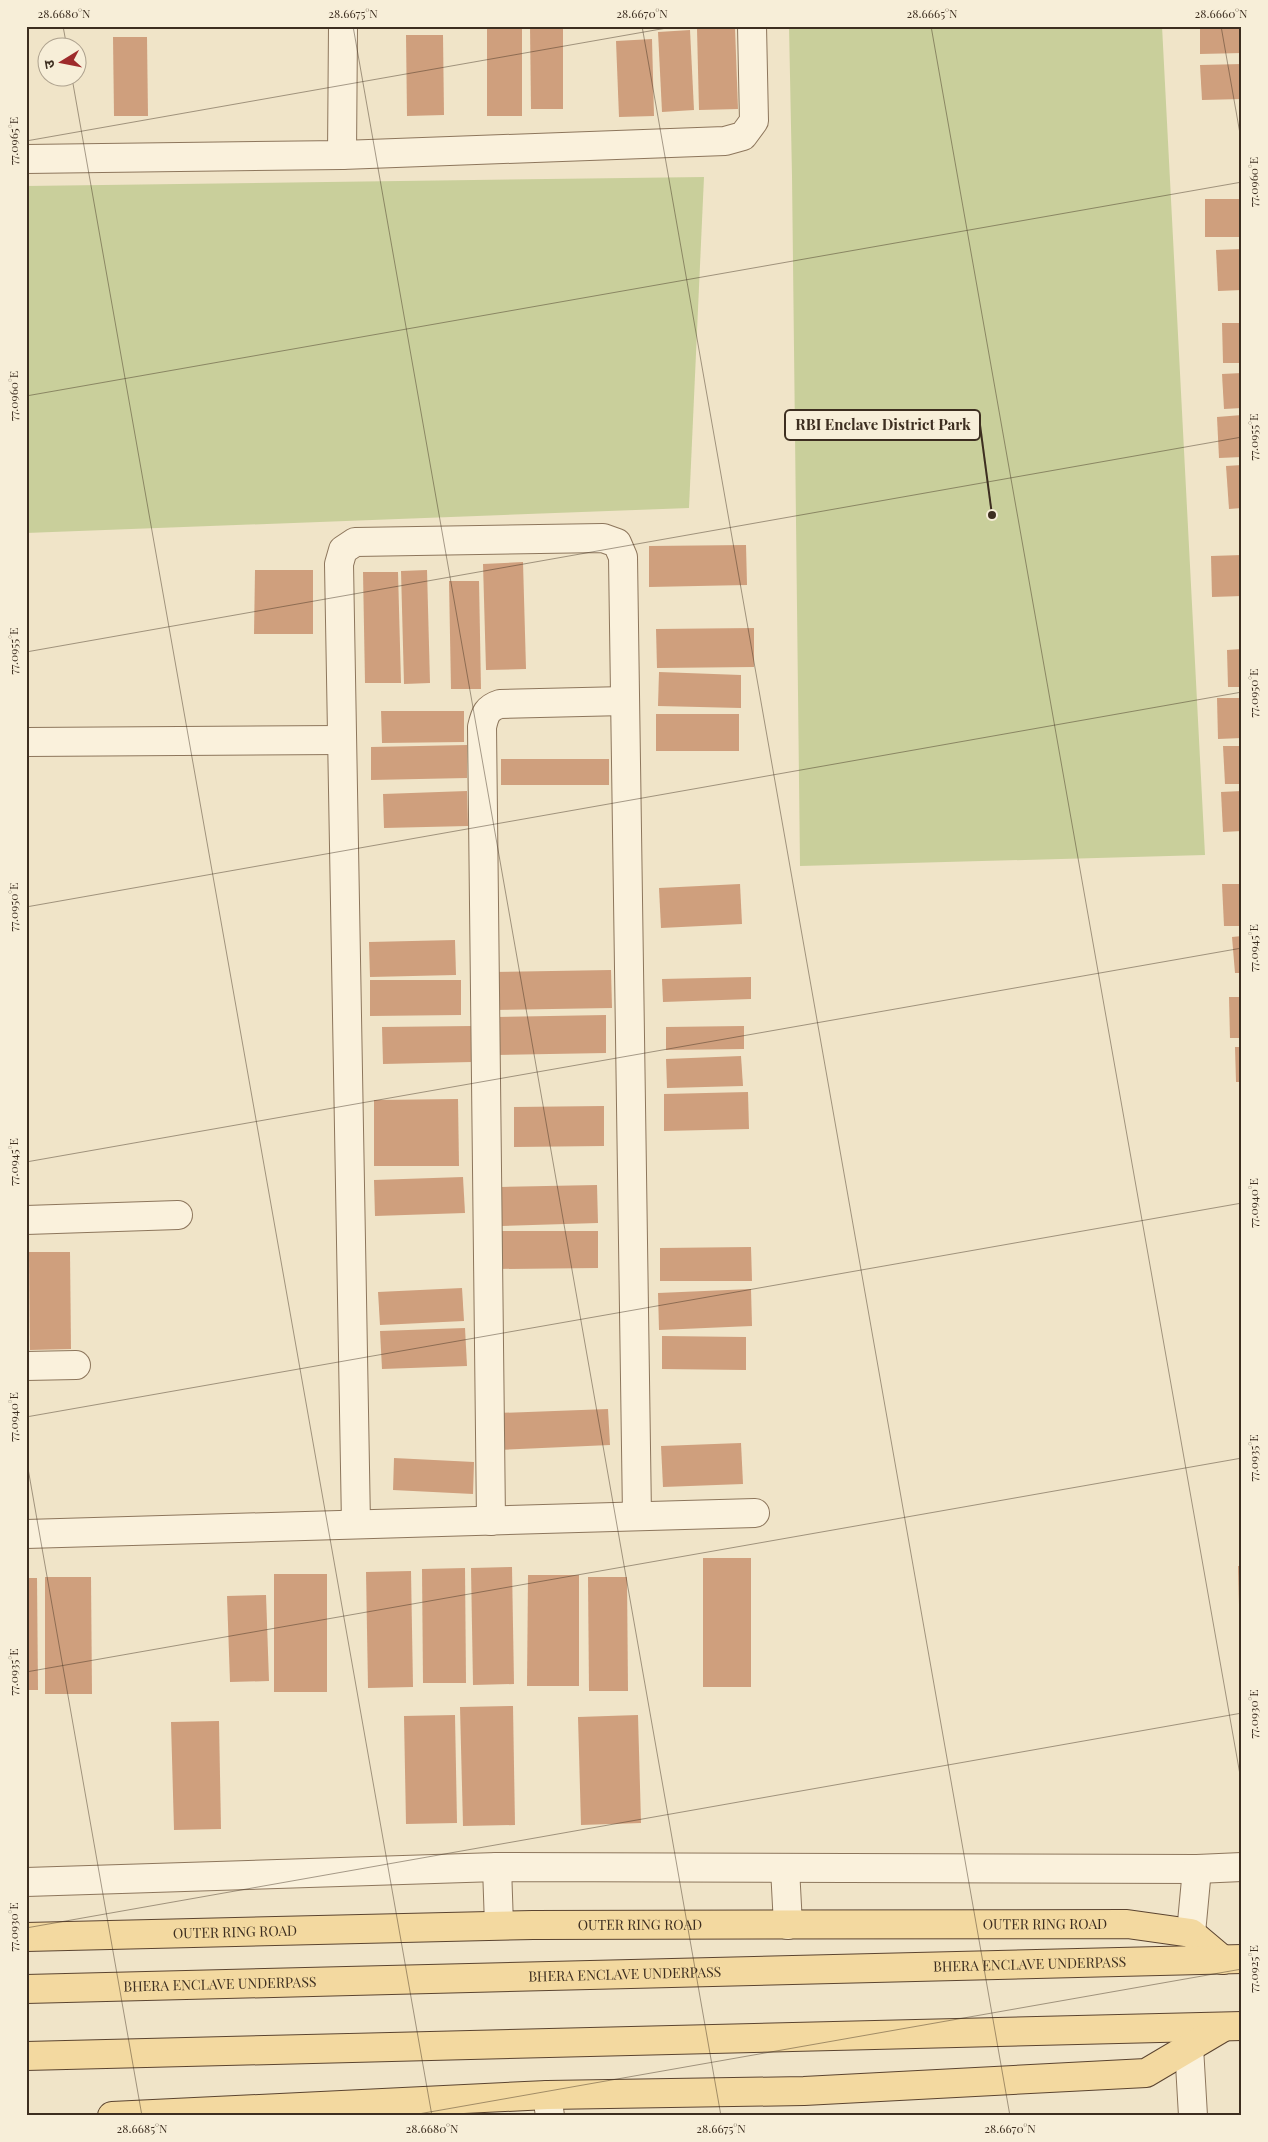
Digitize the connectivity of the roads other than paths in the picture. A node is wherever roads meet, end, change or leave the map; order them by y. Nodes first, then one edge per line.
1 (343, 26) edge
2 (752, 26) edge
3 (342, 155) junction
4 (26, 158) edge
5 (625, 701) junction
6 (341, 740) junction
7 (26, 742) edge
8 (178, 1216) dead end
9 (26, 1220) edge
10 (76, 1364) dead end
11 (26, 1366) edge
12 (755, 1513) dead end
13 (637, 1516) junction
14 (491, 1520) junction
15 (356, 1524) junction
16 (26, 1534) edge
17 (497, 1867) junction
18 (1242, 1867) edge
19 (785, 1868) junction
20 (1197, 1869) junction
21 (26, 1882) edge
22 (788, 1925) junction
23 (499, 1926) junction
24 (1191, 1932) junction
25 (26, 1937) edge
26 (1232, 1959) edge
27 (26, 1989) edge
28 (1232, 2027) edge
29 (1189, 2047) junction
30 (26, 2056) edge
31 (549, 2105) edge
32 (112, 2116) edge
33 (1193, 2116) edge

1 - 3 street
2 - 3 street
3 - 4 street
5 - 6 street
5 - 13 street
5 - 14 street
6 - 7 street
6 - 15 street
8 - 9 street
10 - 11 street
12 - 13 street
13 - 14 street
14 - 15 street
15 - 16 street
17 - 19 street
17 - 21 street
17 - 23 street
18 - 20 street
19 - 20 street
19 - 22 street
20 - 24 street
22 - 23 main road, OUTER RING ROAD
22 - 24 main road, OUTER RING ROAD
23 - 25 main road, OUTER RING ROAD
24 - 26 main road
26 - 27 main road, BHERA ENCLAVE UNDERPASS
28 - 29 main road
28 - 30 main road
29 - 31 main road
29 - 33 street
31 - 32 main road

